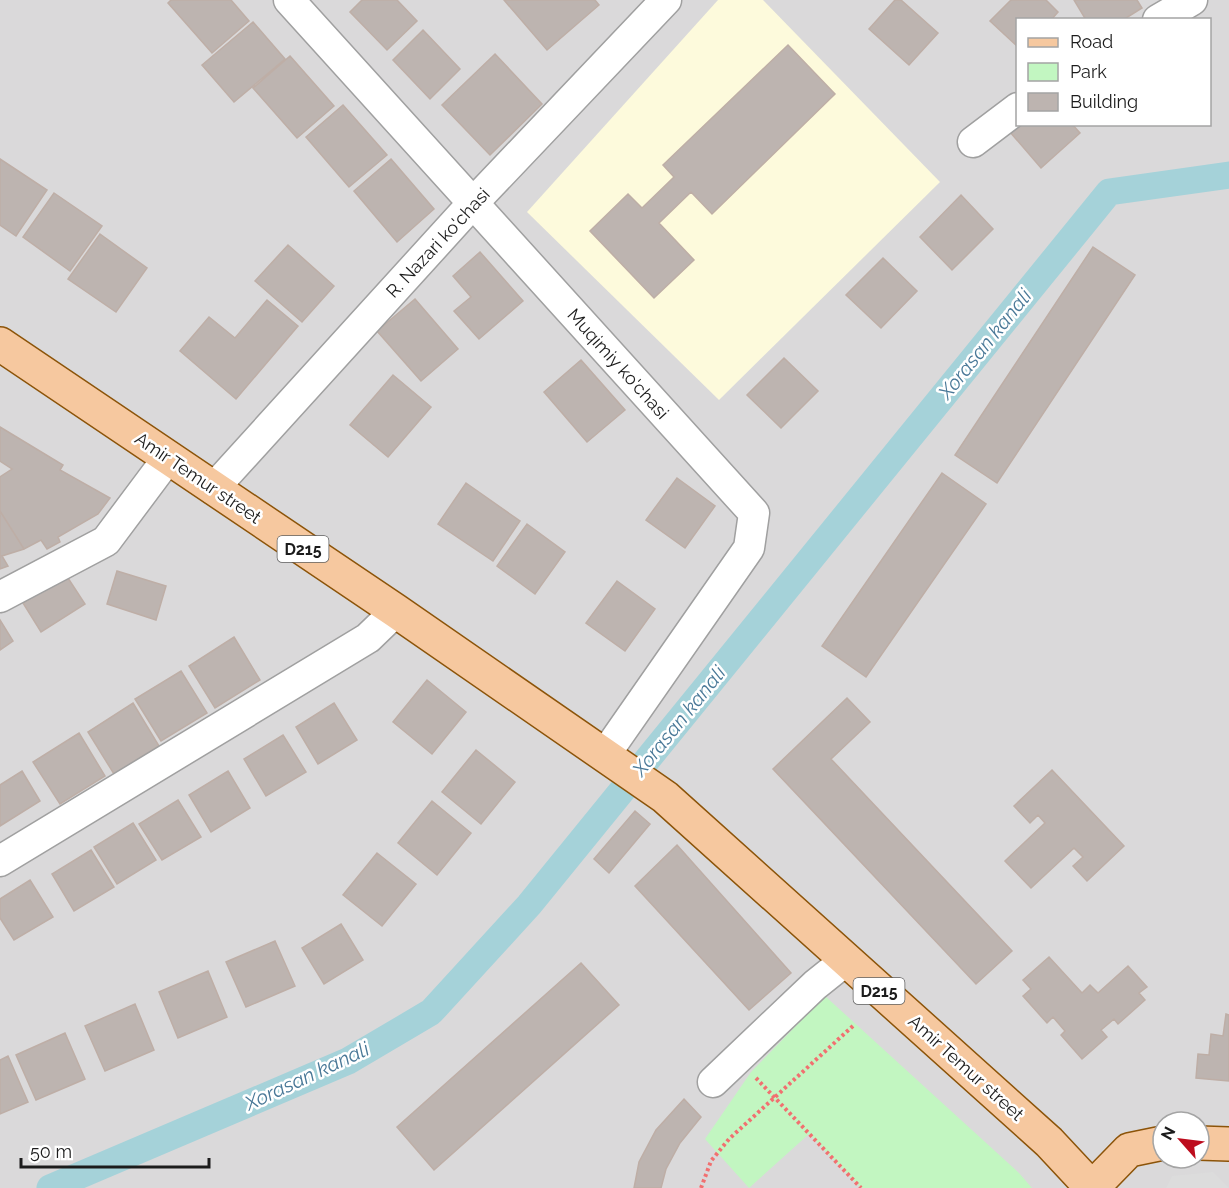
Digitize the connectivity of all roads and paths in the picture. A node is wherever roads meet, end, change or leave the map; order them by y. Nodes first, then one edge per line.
1 (289, 0) edge
2 (666, 0) edge
3 (1192, 0) edge
4 (1161, 18) edge
5 (1016, 109) edge
6 (973, 142) dead end
7 (472, 204) junction
8 (0, 344) edge
9 (168, 458) junction
10 (213, 489) junction
11 (0, 597) edge
12 (396, 611) junction
13 (604, 756) junction
14 (0, 861) edge
15 (845, 961) junction
16 (854, 1025) dead end
17 (751, 1072) dead end
18 (713, 1082) dead end
19 (775, 1098) junction
20 (1211, 1143) edge
21 (1229, 1144) edge
22 (1151, 1146) edge
23 (701, 1188) edge
24 (861, 1188) edge
25 (1092, 1188) edge

1 - 7 street, Muqimiy ko'chasi
2 - 7 street, R. Nazari ko'chasi
3 - 4 street
5 - 6 street
7 - 10 street, R. Nazari ko'chasi
7 - 13 street, Muqimiy ko'chasi
8 - 9 main road, Amir Temur street / D215
9 - 10 main road, Amir Temur street / D215
9 - 11 street
10 - 12 main road, Amir Temur street / D215
12 - 13 main road, Amir Temur street / D215
12 - 14 street
13 - 15 main road, Amir Temur street / D215
15 - 18 street
15 - 25 main road, Amir Temur street / D215
16 - 19 path
17 - 19 path
19 - 23 path
19 - 24 path
20 - 21 main road
22 - 25 main road, Amir Temur street

